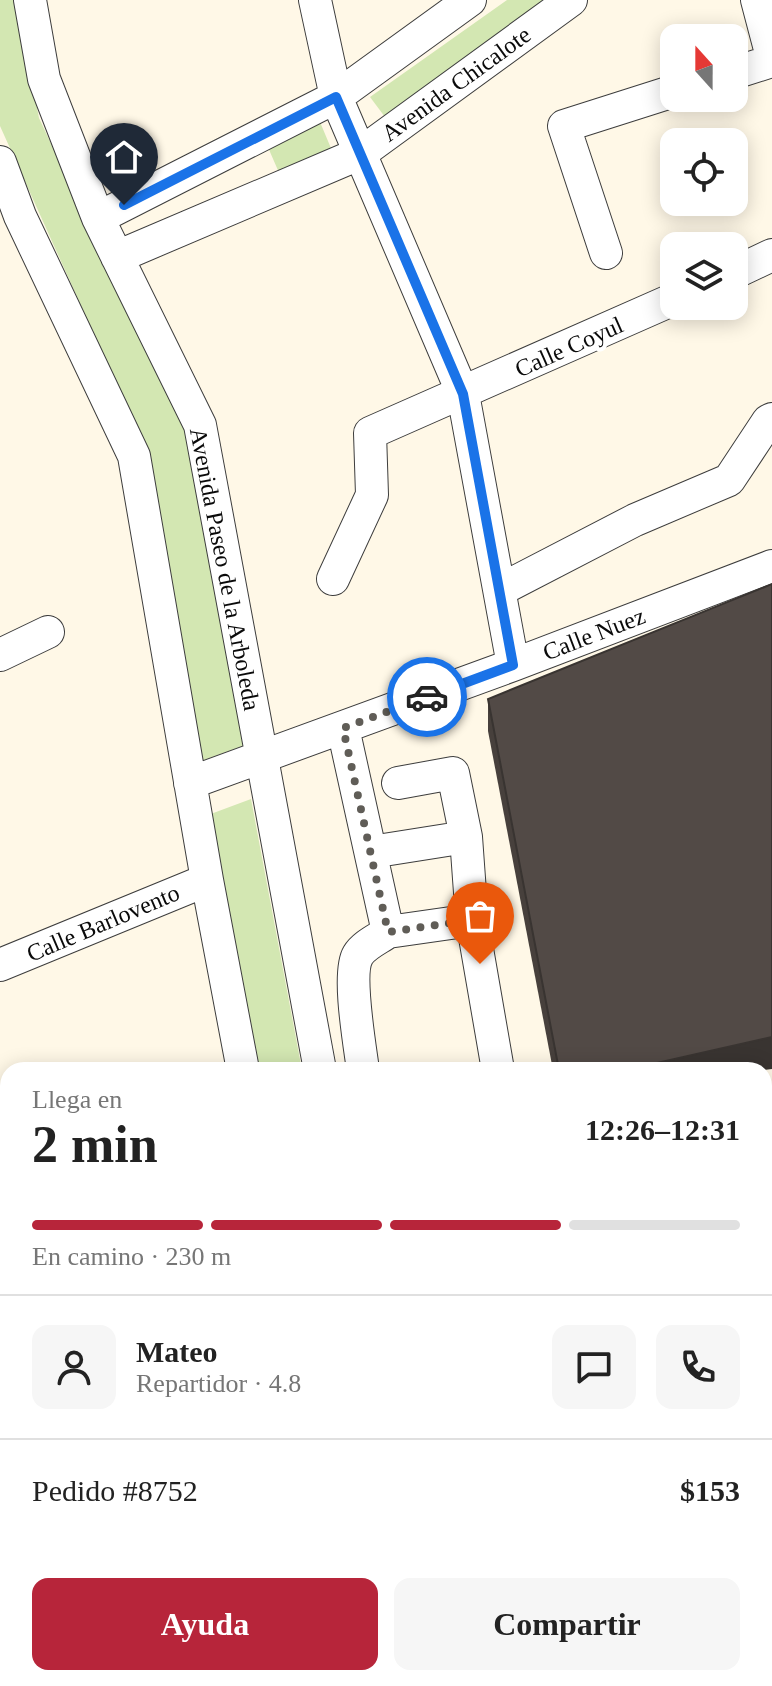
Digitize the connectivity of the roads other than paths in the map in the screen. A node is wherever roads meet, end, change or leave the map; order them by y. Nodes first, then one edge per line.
1 (30, 0) edge
2 (315, 0) edge
3 (470, 0) edge
4 (571, 0) edge
5 (757, 0) edge
6 (772, 59) edge
7 (748, 68) edge
8 (660, 95) edge
9 (336, 97) junction
10 (361, 153) junction
11 (0, 162) edge
12 (98, 218) junction
13 (10, 219) edge
14 (606, 253) dead end
15 (772, 255) edge
16 (117, 257) junction
17 (748, 266) edge
18 (660, 305) edge
19 (463, 394) junction
20 (772, 419) edge
21 (772, 566) edge
22 (333, 579) dead end
23 (500, 590) junction
24 (48, 632) dead end
25 (0, 655) edge
26 (513, 665) junction
27 (343, 728) junction
28 (262, 757) junction
29 (190, 783) junction
30 (398, 783) dead end
31 (466, 837) junction
32 (371, 852) junction
33 (207, 880) junction
34 (472, 920) junction
35 (388, 932) junction
36 (0, 965) edge
37 (241, 1062) edge
38 (319, 1062) edge
39 (362, 1062) edge
40 (497, 1062) edge

1 - 12 street, Avenida Paseo de la Arboleda
2 - 9 street
3 - 9 street
4 - 10 street, Avenida Chicalote
5 - 6 street
6 - 7 street
8 - 14 street
9 - 10 street
9 - 12 street
10 - 16 street, Avenida Chicalote
10 - 19 street
11 - 13 street
12 - 16 street, Avenida Paseo de la Arboleda
13 - 29 street
15 - 17 street
16 - 28 street, Avenida Paseo de la Arboleda
18 - 19 street, Calle Coyul
19 - 22 street, Calle Coyul
19 - 23 street
20 - 23 street
21 - 26 street, Calle Nuez
23 - 26 street
24 - 25 street
26 - 27 street, Calle Nuez
27 - 28 street, Calle Nuez
27 - 32 street
28 - 29 street, Calle Nuez
28 - 38 street, Avenida Paseo de la Arboleda
29 - 33 street
30 - 31 street
31 - 32 street
31 - 34 street
32 - 35 street
33 - 36 street, Calle Barlovento
33 - 37 street
34 - 35 street
34 - 40 street
35 - 39 street

